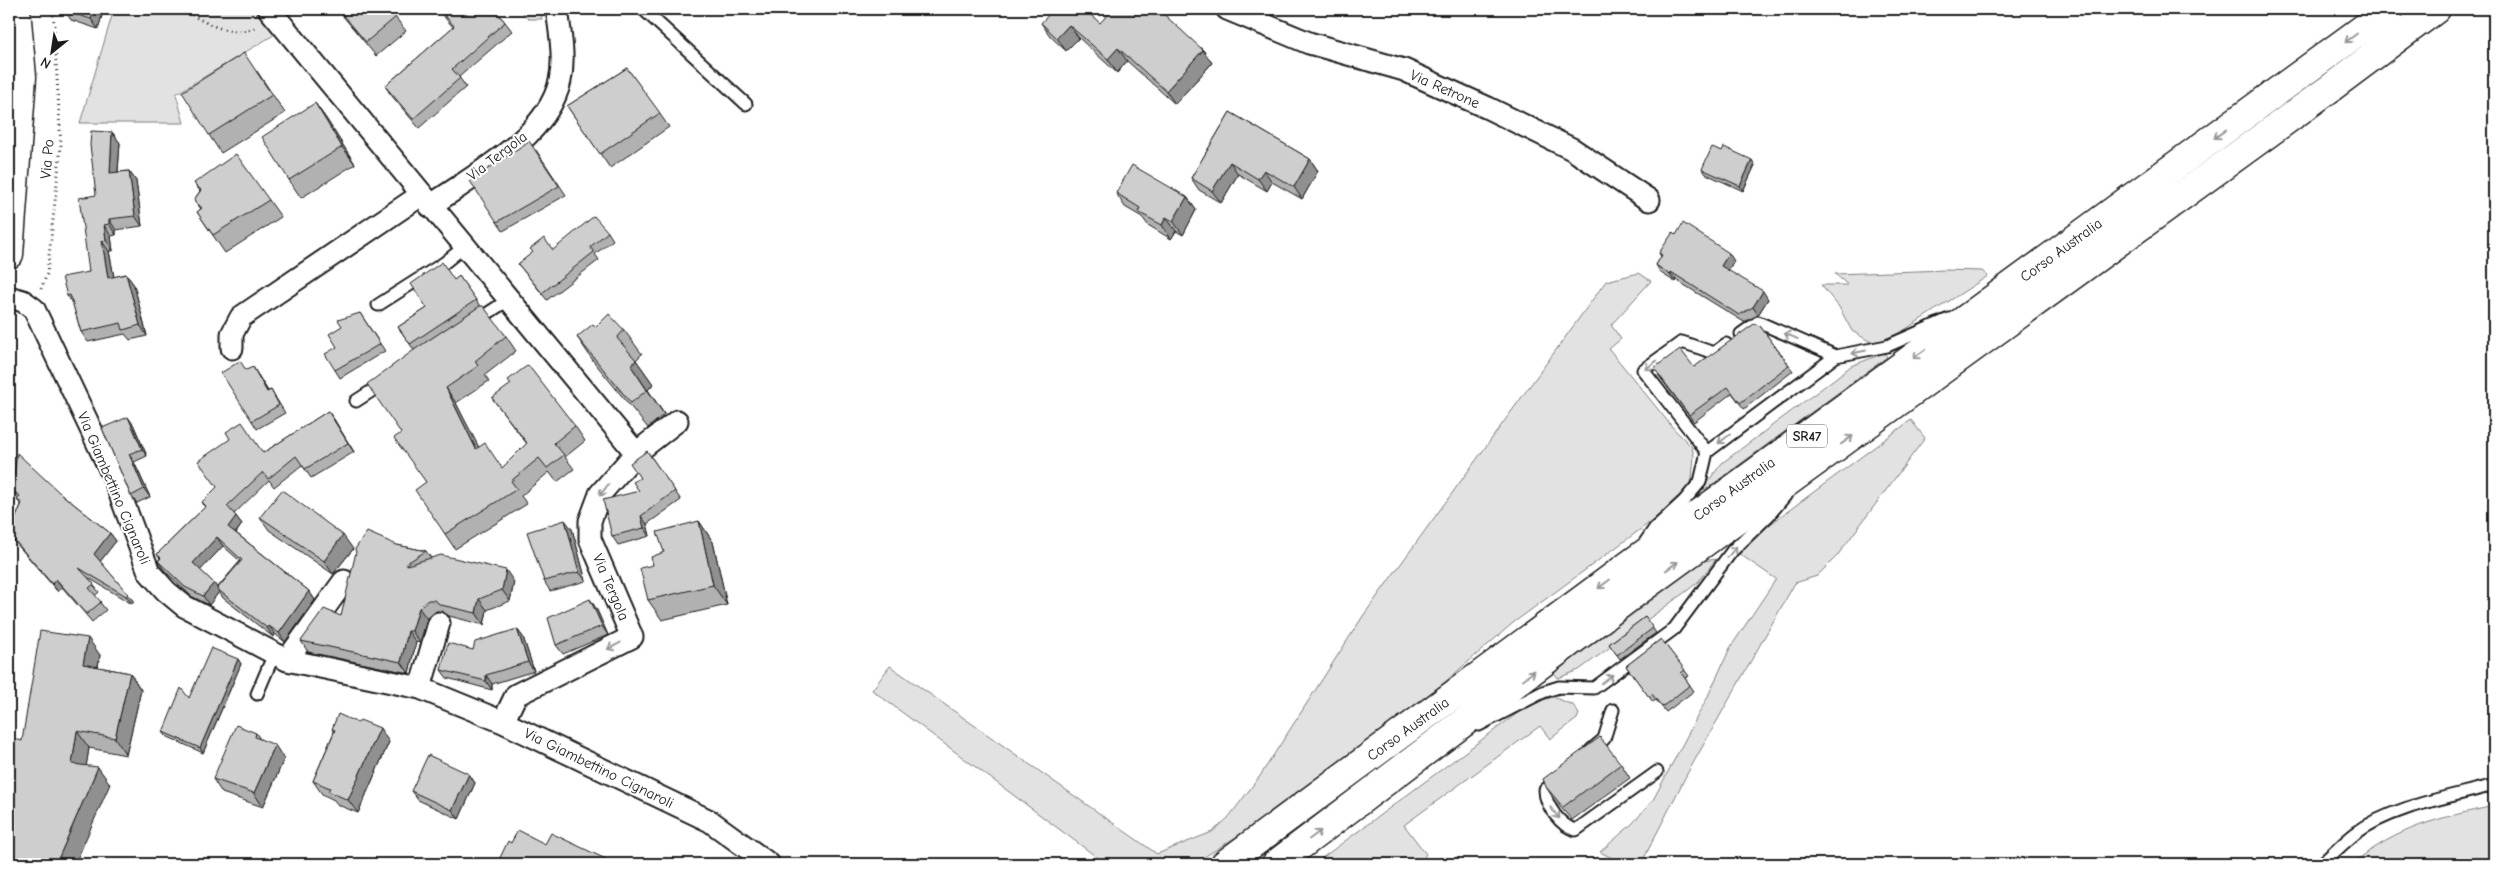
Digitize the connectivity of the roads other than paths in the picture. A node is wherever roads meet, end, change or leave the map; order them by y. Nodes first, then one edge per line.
1 (16, 9) edge
2 (557, 9) edge
3 (643, 9) edge
4 (1228, 9) edge
5 (2390, 9) edge
6 (2436, 9) edge
7 (273, 14) edge
8 (746, 104) dead end
9 (426, 200) junction
10 (1649, 200) dead end
11 (464, 247) junction
12 (9, 254) edge
13 (9, 297) edge
14 (508, 300) junction
15 (378, 304) dead end
16 (1986, 306) junction
17 (468, 327) edge
18 (232, 348) dead end
19 (1836, 356) junction
20 (396, 375) edge
21 (356, 401) dead end
22 (677, 421) dead end
23 (1707, 452) junction
24 (636, 453) junction
25 (1805, 471) junction
26 (1629, 565) junction
27 (344, 581) dead end
28 (440, 623) dead end
29 (281, 657) junction
30 (420, 688) junction
31 (257, 694) dead end
32 (1613, 710) dead end
33 (503, 722) junction
34 (1434, 746) junction
35 (1581, 759) edge
36 (1566, 771) edge
37 (1657, 772) dead end
38 (2494, 785) edge
39 (769, 864) edge
40 (1225, 864) edge
41 (1276, 864) edge
42 (2321, 864) edge

1 - 12 main road
2 - 9 street, Via Tergola
3 - 8 lane
4 - 10 street, Via Retrone
5 -> 16 main road, Corso Australia / SR47
25 -> 6 main road, Corso Australia / SR47
7 - 9 street
9 - 11 street
9 - 18 street, Via Tergola
11 - 14 street
11 - 15 lane
13 - 29 street, Via Giambettino Cignaroli
14 - 17 lane
14 - 24 street
16 -> 19 lane
16 -> 26 main road, Corso Australia / SR47
19 -> 23 lane
19 -> 23 lane
20 - 21 lane
22 - 24 street, Via Tergola
23 - 26 lane
24 -> 33 street, Via Tergola
34 -> 25 main road, Corso Australia / SR47
34 -> 25 lane
26 -> 40 main road, Corso Australia / SR47
27 - 29 street
28 - 30 street
29 - 30 street, Via Giambettino Cignaroli
29 - 31 lane
30 - 33 street, Via Giambettino Cignaroli
32 - 35 lane
33 - 39 street, Via Giambettino Cignaroli
41 -> 34 main road, Corso Australia / SR47
36 -> 37 lane
38 - 42 lane

